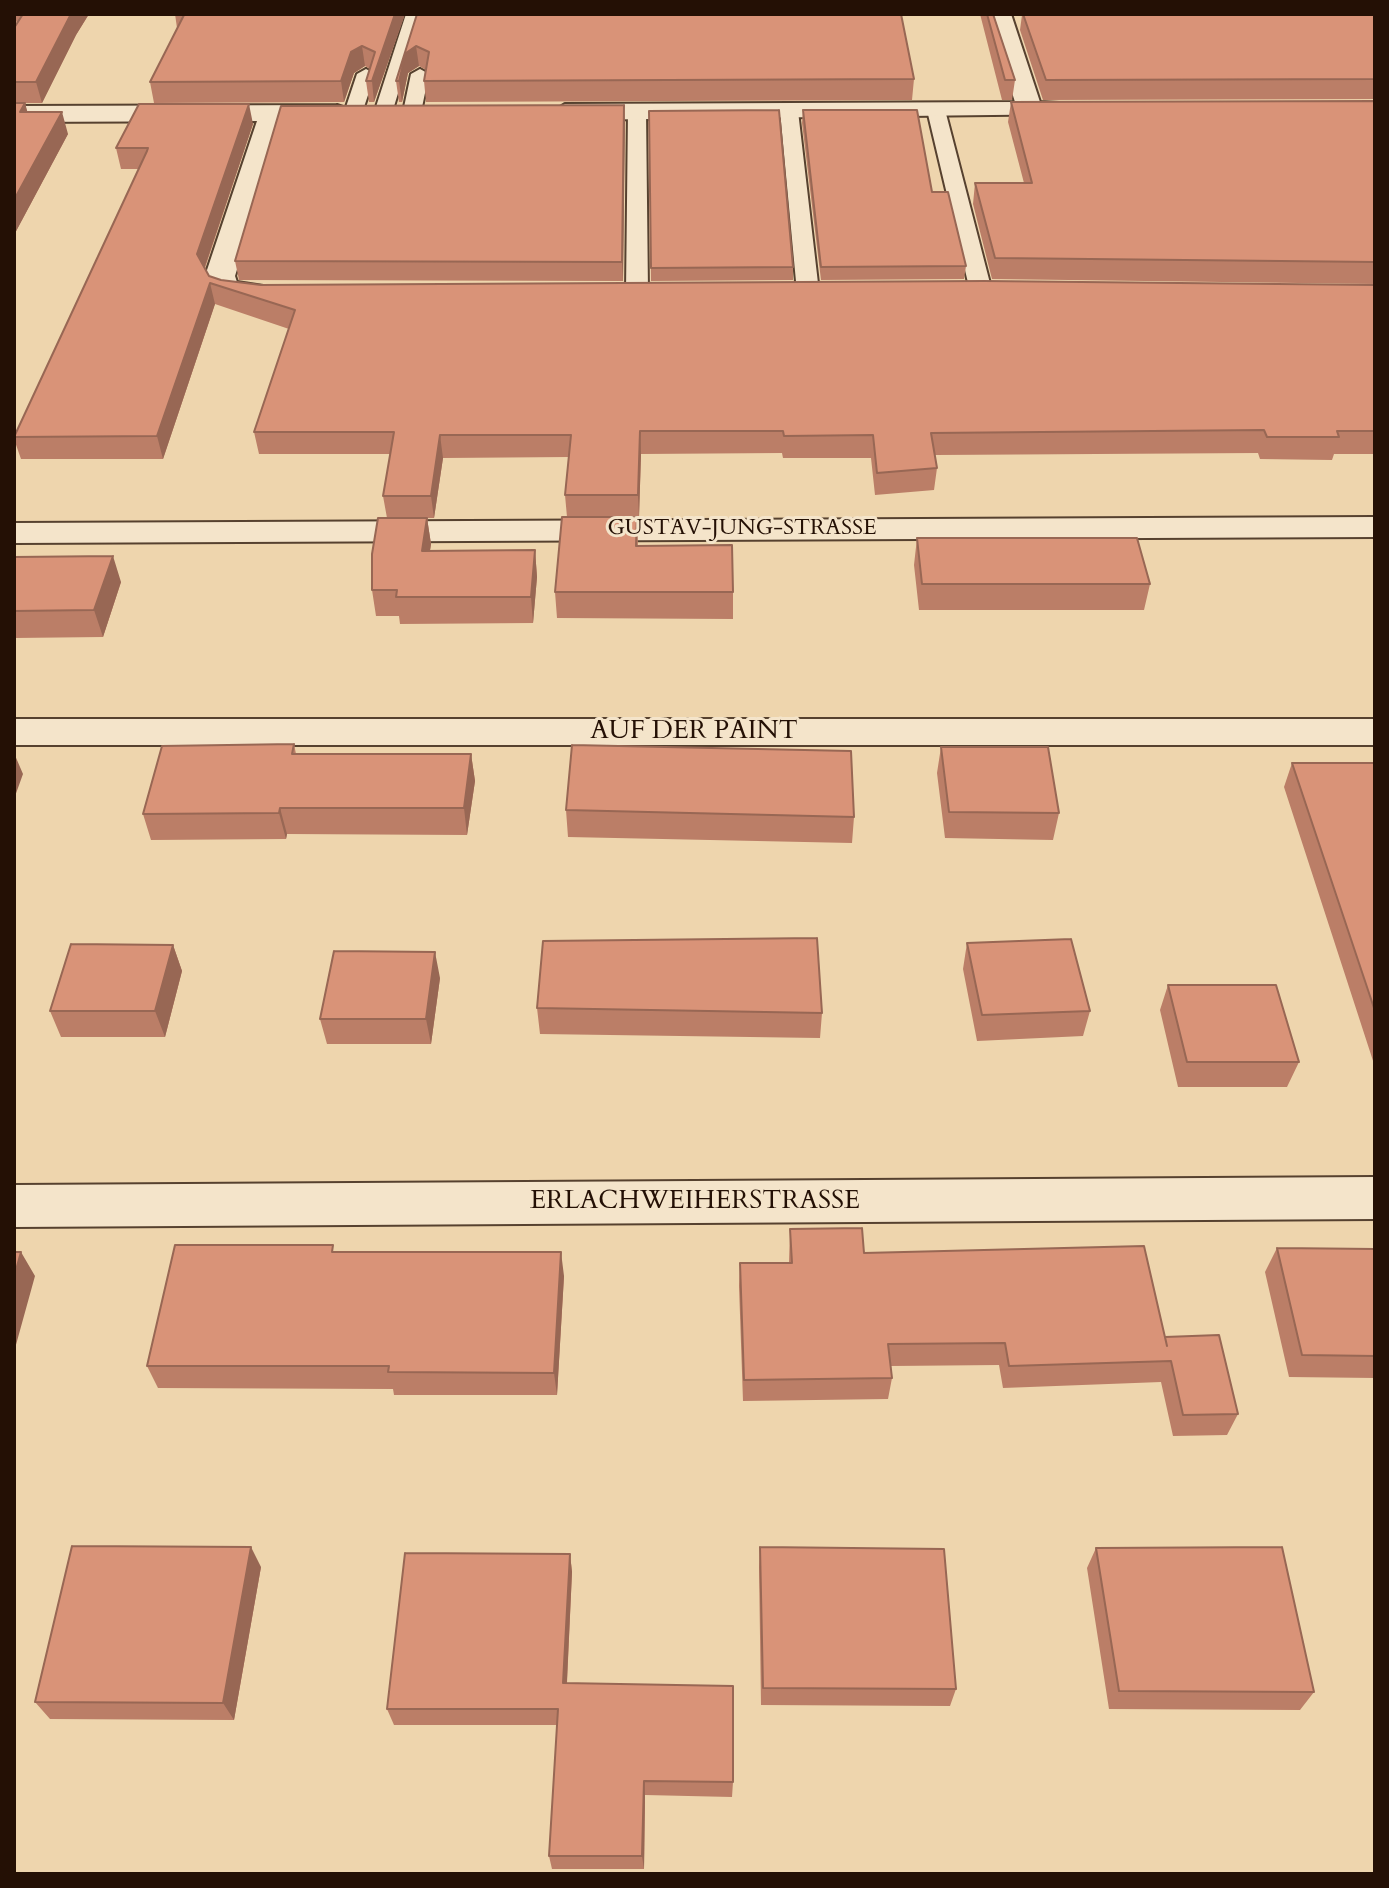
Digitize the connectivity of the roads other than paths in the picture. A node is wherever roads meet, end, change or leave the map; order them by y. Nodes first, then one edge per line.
1 (414, 14) edge
2 (1006, 20) edge
3 (366, 74) edge
4 (420, 74) edge
5 (1030, 109) junction
6 (1088, 109) edge
7 (936, 110) junction
8 (637, 111) junction
9 (789, 111) junction
10 (412, 112) junction
11 (442, 112) edge
12 (544, 112) edge
13 (272, 113) junction
14 (353, 113) junction
15 (383, 113) junction
16 (14, 114) edge
17 (949, 291) edge
18 (981, 291) junction
19 (606, 292) edge
20 (637, 292) junction
21 (668, 292) edge
22 (776, 292) edge
23 (808, 292) junction
24 (839, 292) edge
25 (1012, 292) edge
26 (296, 295) edge
27 (1375, 527) edge
28 (14, 533) edge
29 (14, 732) edge
30 (1375, 732) edge
31 (1375, 1198) edge
32 (14, 1206) edge

1 - 15 lane
2 - 5 street
3 - 14 lane
4 - 10 lane
5 - 6 street
5 - 7 street
7 - 9 street
7 - 18 lane
8 - 9 street
8 - 12 street
8 - 20 lane
9 - 23 lane
10 - 11 street
10 - 15 street
13 - 14 street
13 - 16 street
13 - 26 street
14 - 15 street
17 - 18 street
18 - 25 street
19 - 20 street
20 - 21 street
22 - 23 street
23 - 24 street
27 - 28 street, GUSTAV-JUNG-STRASSE
29 - 30 street, AUF DER PAINT
31 - 32 street, ERLACHWEIHERSTRASSE

